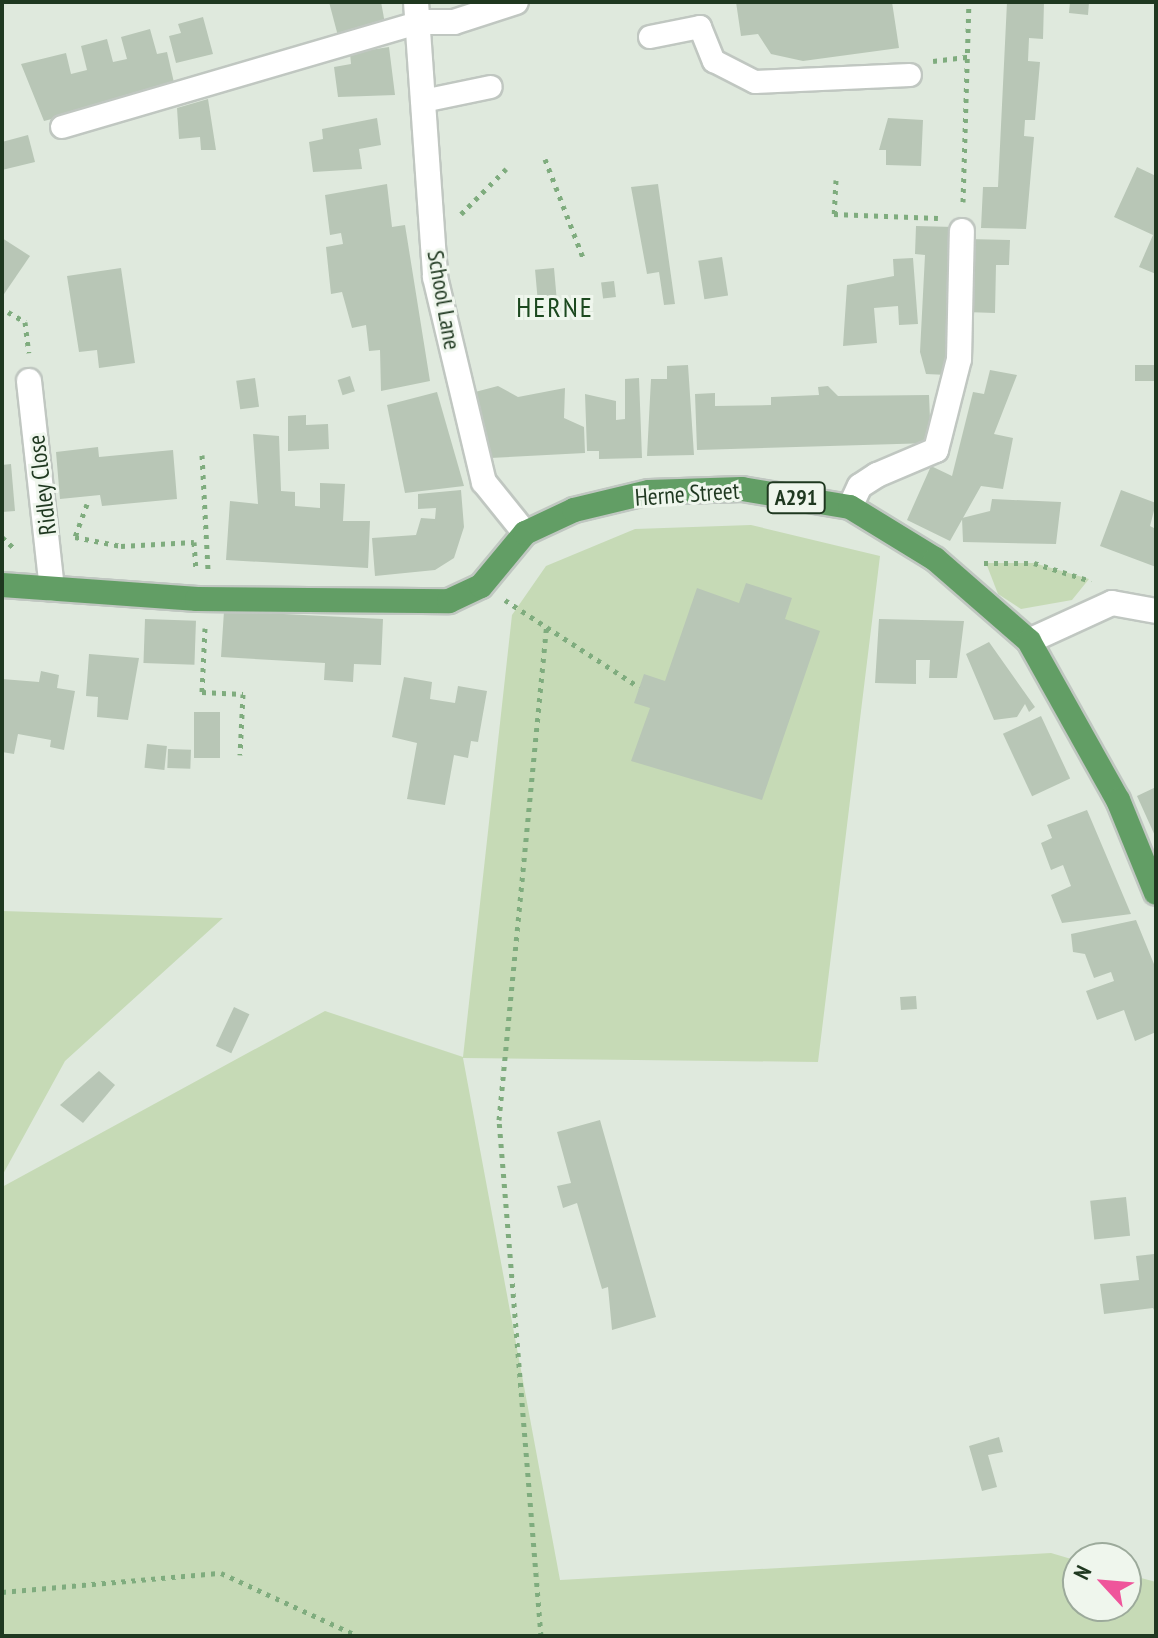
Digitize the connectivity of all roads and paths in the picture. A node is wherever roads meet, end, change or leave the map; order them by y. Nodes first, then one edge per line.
1 (516, 2) edge
2 (969, 2) edge
3 (418, 12) edge
4 (650, 37) dead end
5 (910, 75) dead end
6 (491, 87) dead end
7 (428, 100) junction
8 (62, 127) dead end
9 (545, 159) dead end
10 (836, 180) dead end
11 (963, 225) junction
12 (584, 260) dead end
13 (8, 312) dead end
14 (29, 352) dead end
15 (29, 381) dead end
16 (202, 455) dead end
17 (87, 504) dead end
18 (850, 507) junction
19 (525, 533) junction
20 (2, 537) edge
21 (21, 562) dead end
22 (951, 576) junction
23 (2, 585) edge
24 (52, 589) junction
25 (202, 599) junction
26 (504, 600) dead end
27 (1129, 604) junction
28 (1156, 611) edge
29 (546, 628) junction
30 (1029, 641) junction
31 (639, 687) dead end
32 (240, 755) dead end
33 (1156, 893) edge
34 (2, 1592) edge
35 (358, 1636) edge
36 (541, 1636) edge

1 - 3 street
2 - 11 path
3 - 7 street, School Lane
3 - 8 lane
4 - 5 lane
6 - 7 lane
7 - 19 street, School Lane
9 - 12 path
10 - 11 path
11 - 18 street
13 - 14 path
15 - 24 street, Ridley Close
16 - 25 path
17 - 25 path
18 - 19 main road, Herne Street / A291
18 - 22 main road, Herne Street / A291
19 - 25 main road, Herne Street / A291
20 - 21 path
22 - 27 path
22 - 30 main road, Herne Street / A291
23 - 24 main road, Herne Street / A291
24 - 25 main road, Herne Street / A291
25 - 32 path
26 - 29 path
27 - 28 street
27 - 30 street
29 - 31 path
29 - 36 path
30 - 33 main road, Herne Street / A291
34 - 35 path

